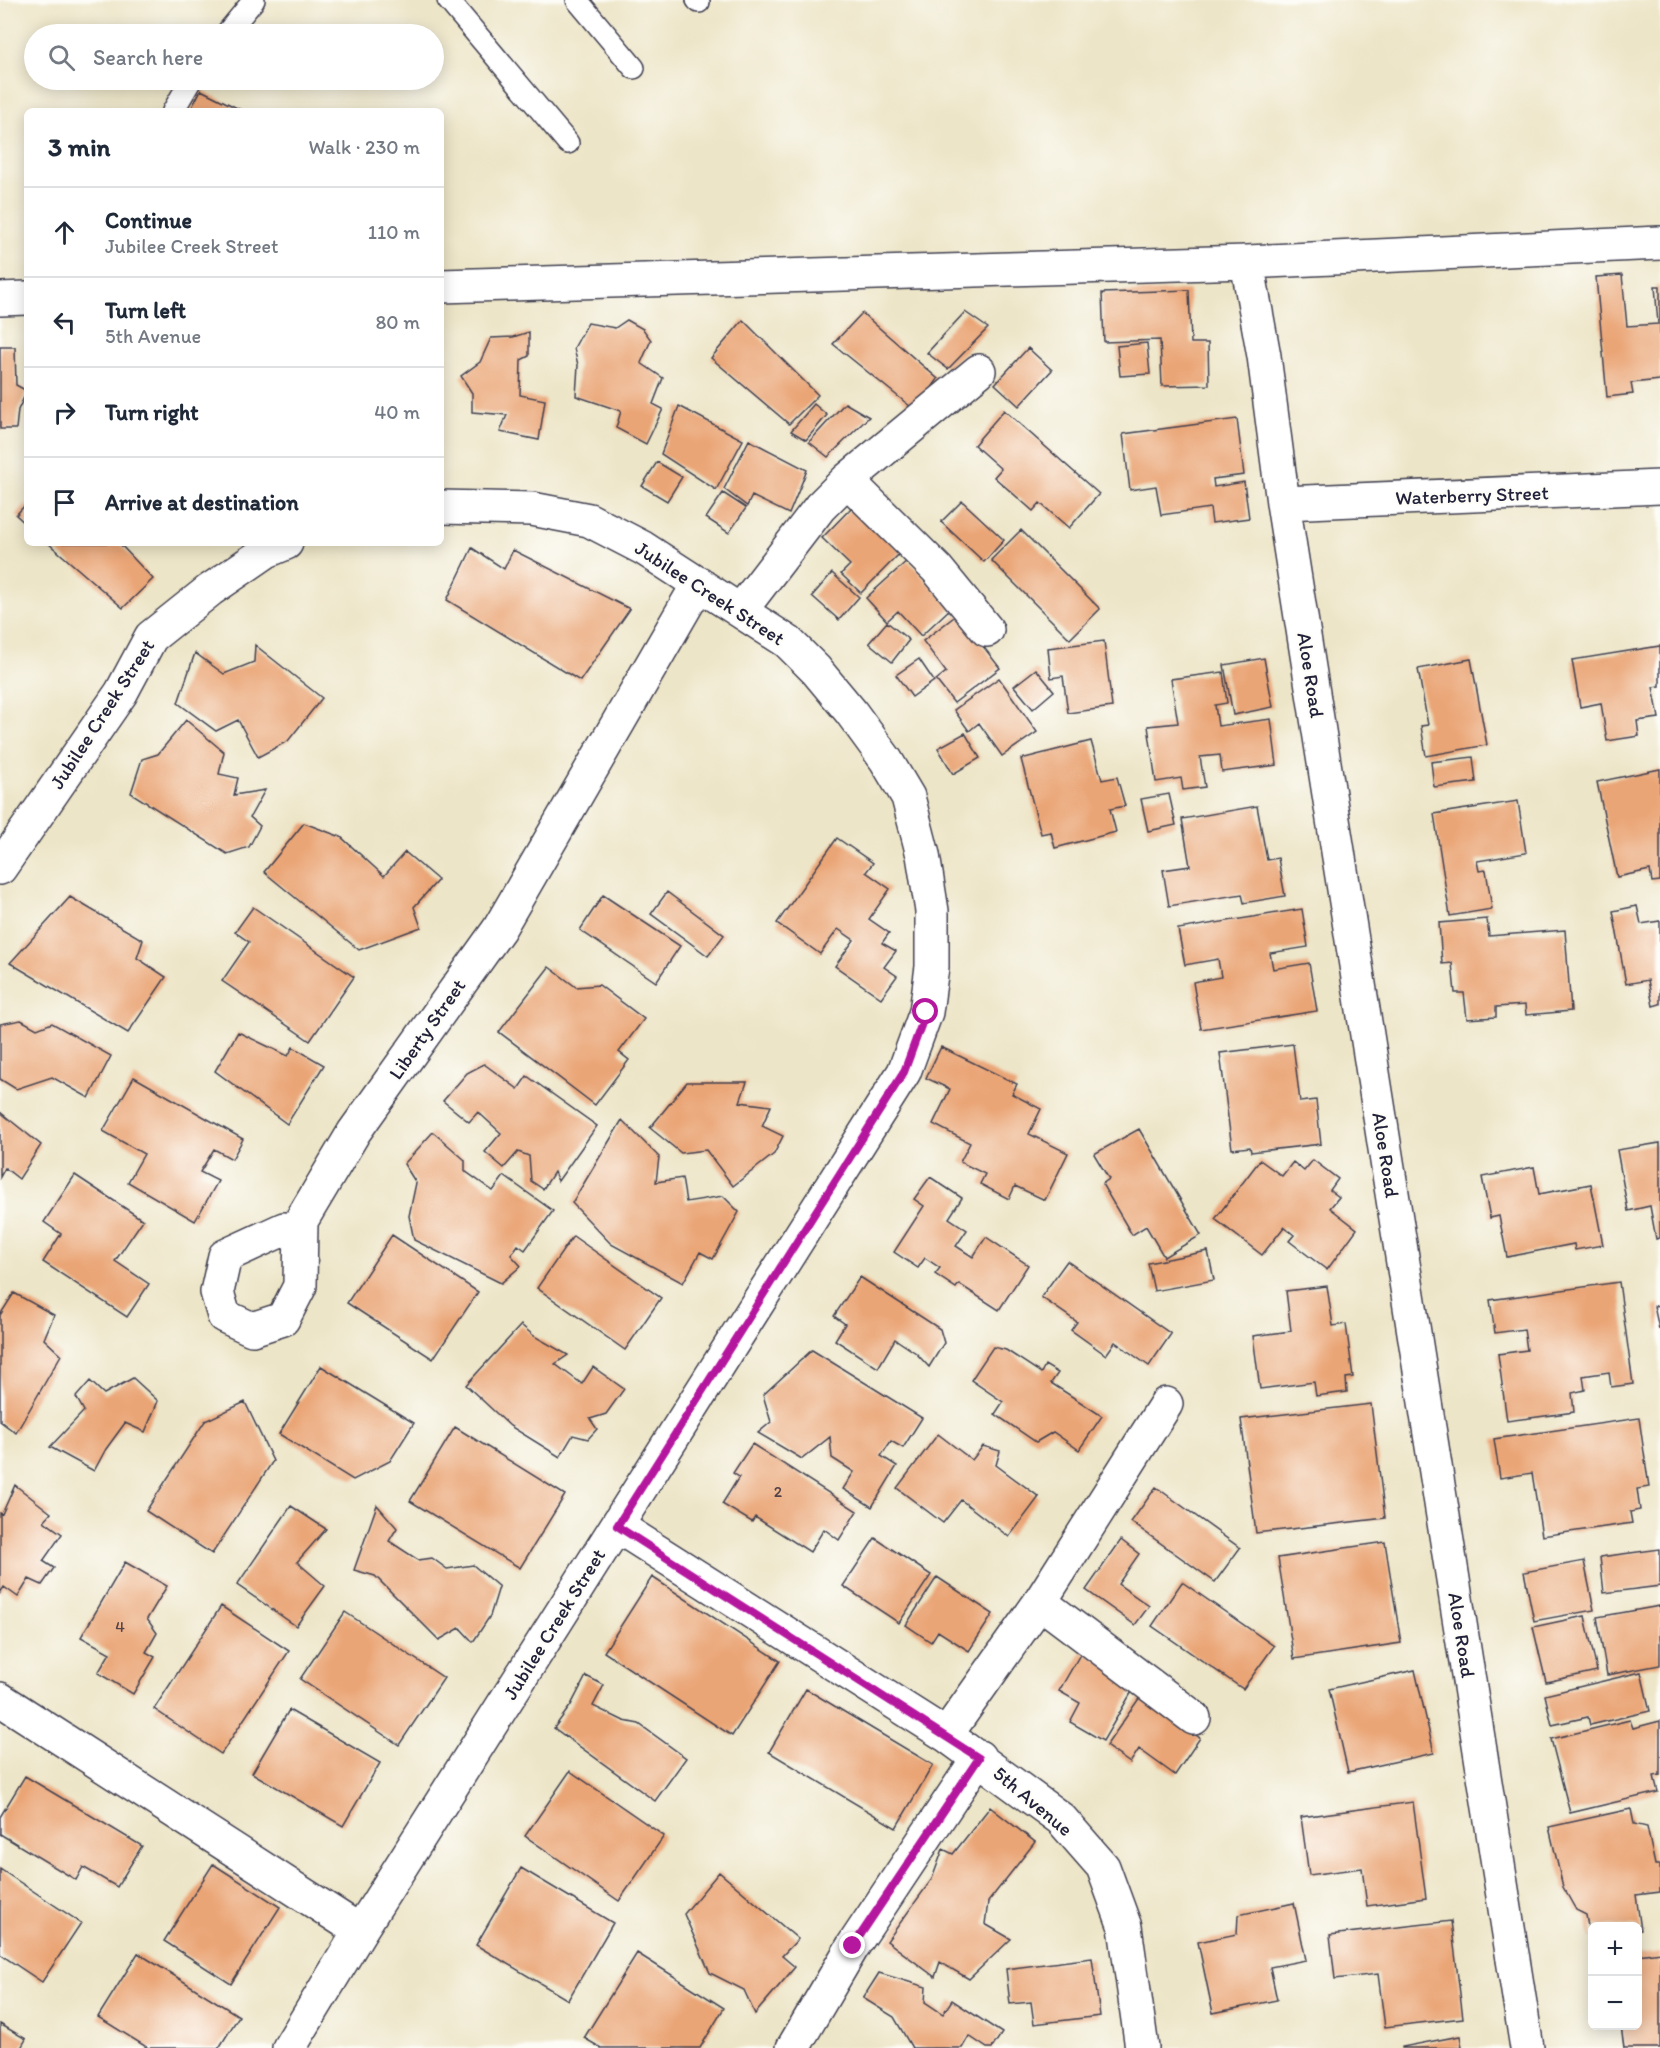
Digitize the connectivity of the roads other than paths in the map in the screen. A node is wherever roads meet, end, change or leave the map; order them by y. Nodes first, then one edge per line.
1 (254, 0) edge
2 (448, 0) edge
3 (577, 0) edge
4 (234, 24) edge
5 (634, 68) dead end
6 (185, 90) edge
7 (175, 108) edge
8 (568, 143) dead end
9 (1660, 243) edge
10 (1247, 262) junction
11 (444, 286) edge
12 (24, 298) edge
13 (0, 299) edge
14 (979, 371) dead end
15 (847, 480) junction
16 (1660, 487) edge
17 (1283, 503) junction
18 (444, 507) edge
19 (279, 546) edge
20 (699, 583) junction
21 (741, 610) junction
22 (987, 630) dead end
23 (3, 855) edge
24 (284, 1228) dead end
25 (1166, 1404) dead end
26 (617, 1526) junction
27 (1040, 1602) junction
28 (1, 1703) edge
29 (1194, 1718) dead end
30 (946, 1735) junction
31 (979, 1758) junction
32 (360, 1930) junction
33 (289, 2048) edge
34 (793, 2048) edge
35 (1142, 2048) edge
36 (1527, 2048) edge

1 - 4 lane
2 - 8 lane
3 - 5 lane
6 - 7 lane
9 - 10 street
10 - 11 street
10 - 17 street, Aloe Road
12 - 13 street
14 - 15 street
15 - 21 street
15 - 22 street
16 - 17 street, Waterberry Street
17 - 36 street, Aloe Road
18 - 20 street, Jubilee Creek Street
19 - 23 street, Jubilee Creek Street
20 - 21 street, Jubilee Creek Street
20 - 24 street, Liberty Street
21 - 26 street, Jubilee Creek Street
25 - 27 street
26 - 30 street, 5th Avenue
26 - 32 street, Jubilee Creek Street
27 - 29 street
27 - 30 street
28 - 32 street
30 - 31 street, 5th Avenue
31 - 34 street
31 - 35 street, 5th Avenue
32 - 33 street, Jubilee Creek Street

